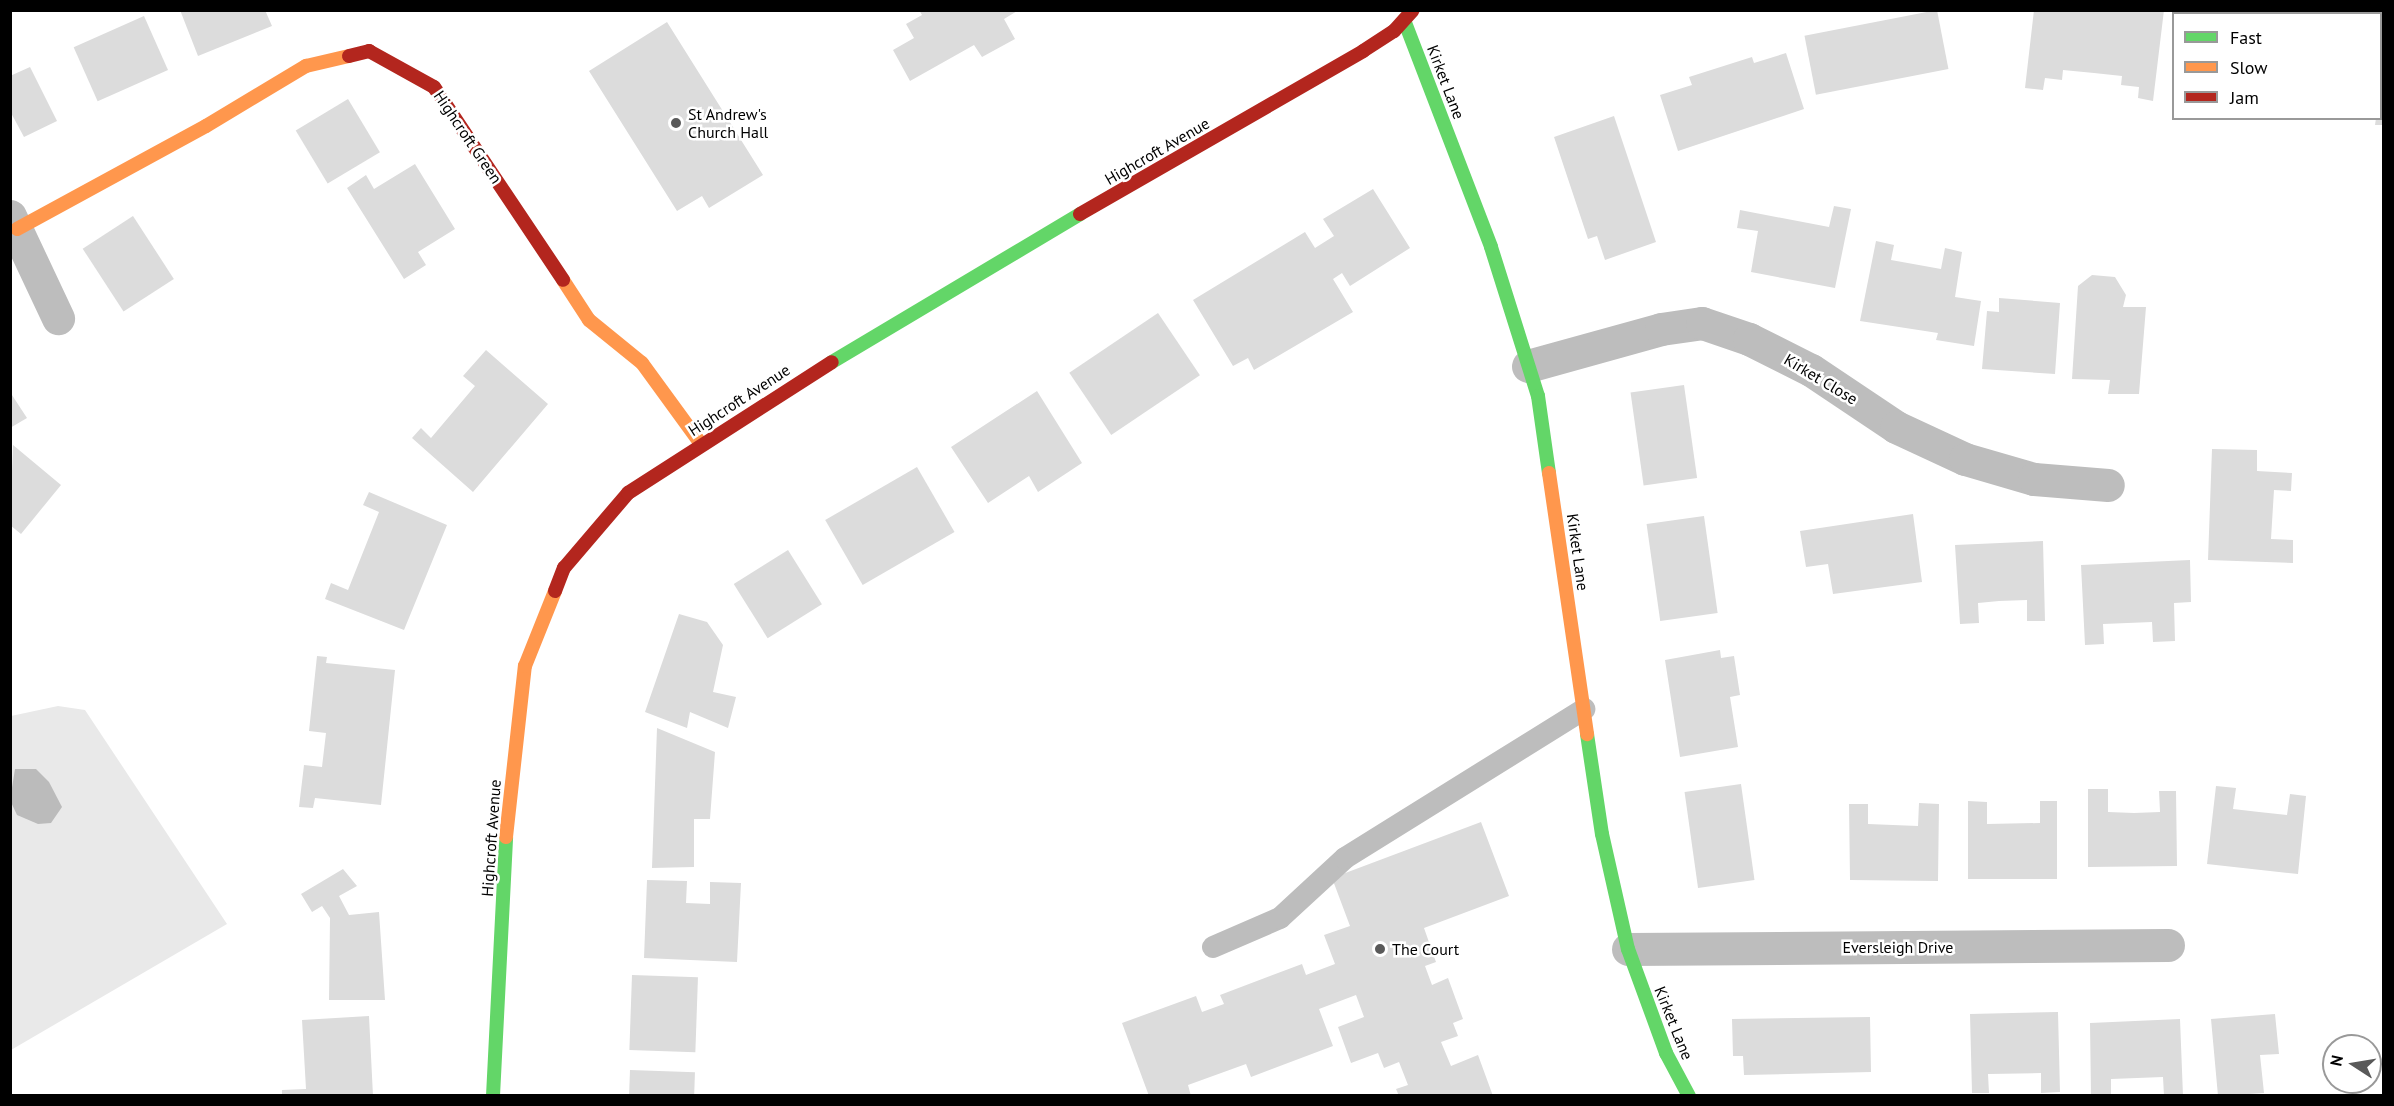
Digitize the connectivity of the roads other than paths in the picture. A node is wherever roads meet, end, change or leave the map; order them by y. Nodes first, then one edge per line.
1 (1408, 15) edge
2 (14, 222) edge
3 (58, 318) dead end
4 (1528, 366) junction
5 (701, 444) junction
6 (2109, 485) dead end
7 (1584, 709) junction
8 (2168, 945) dead end
9 (1213, 947) dead end
10 (1628, 950) junction
11 (493, 1095) edge
12 (1689, 1095) edge

1 - 4 street, Kirket Lane
1 - 5 street, Highcroft Avenue
2 - 3 street, Highcroft Green
2 - 5 street, Highcroft Green
4 - 6 street, Kirket Close
4 - 7 street, Kirket Lane
5 - 11 street, Highcroft Avenue
7 - 9 lane
7 - 10 street, Kirket Lane
8 - 10 street, Eversleigh Drive
10 - 12 street, Kirket Lane

